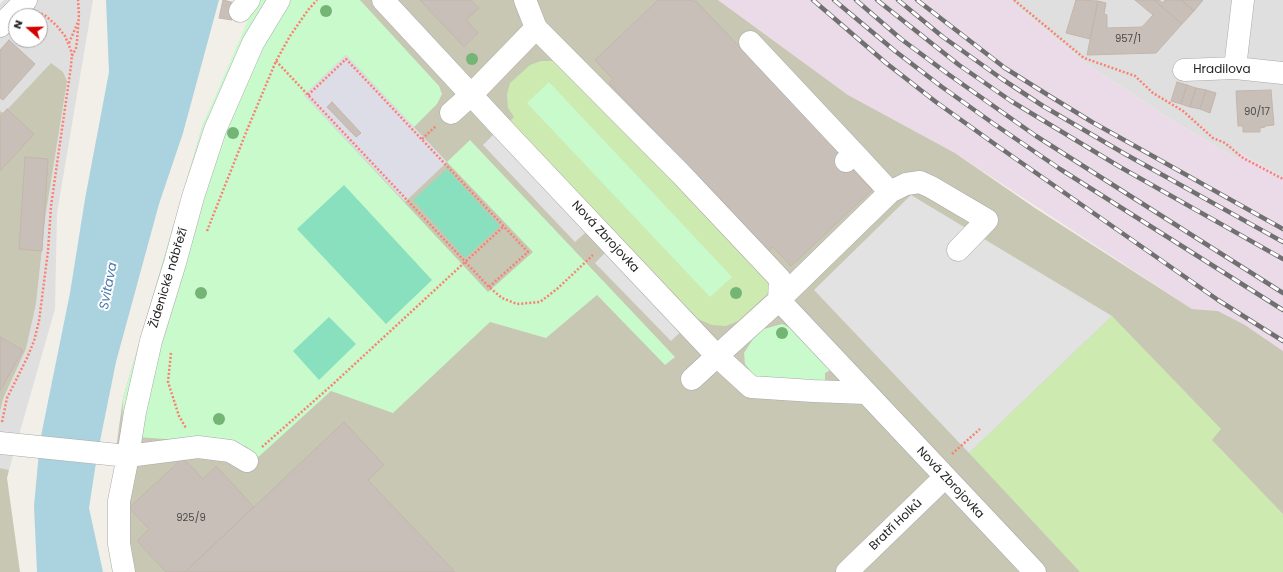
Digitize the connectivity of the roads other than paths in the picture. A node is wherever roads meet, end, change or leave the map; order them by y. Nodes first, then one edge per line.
1 (279, 0) edge
2 (383, 0) edge
3 (525, 0) edge
4 (1243, 0) edge
5 (32, 6) edge
6 (0, 26) edge
7 (536, 28) junction
8 (750, 42) dead end
9 (1235, 68) junction
10 (1184, 70) dead end
11 (1283, 73) edge
12 (471, 95) junction
13 (451, 113) dead end
14 (890, 192) junction
15 (958, 250) dead end
16 (779, 300) junction
17 (717, 356) junction
18 (692, 379) dead end
19 (865, 393) junction
20 (5, 437) edge
21 (122, 455) junction
22 (247, 461) road end
23 (945, 477) junction
24 (124, 572) edge
25 (847, 572) edge
26 (1035, 572) edge

1 - 21 street, Židenické nábřeží
2 - 12 street, Nová Zbrojovka
3 - 7 street
4 - 9 street
5 - 6 street
7 - 12 street
7 - 16 street
8 - 14 street
9 - 10 street, Hradilova
9 - 11 street, Hradilova
12 - 13 street
12 - 17 street, Nová Zbrojovka
14 - 15 street
14 - 16 street
16 - 17 street
16 - 19 street, Nová Zbrojovka
17 - 18 street
17 - 19 street, Nová Zbrojovka
19 - 23 street, Nová Zbrojovka
20 - 21 street
21 - 22 street
21 - 24 street, Židenické nábřeží
23 - 25 street, Bratří Holků
23 - 26 street, Nová Zbrojovka

